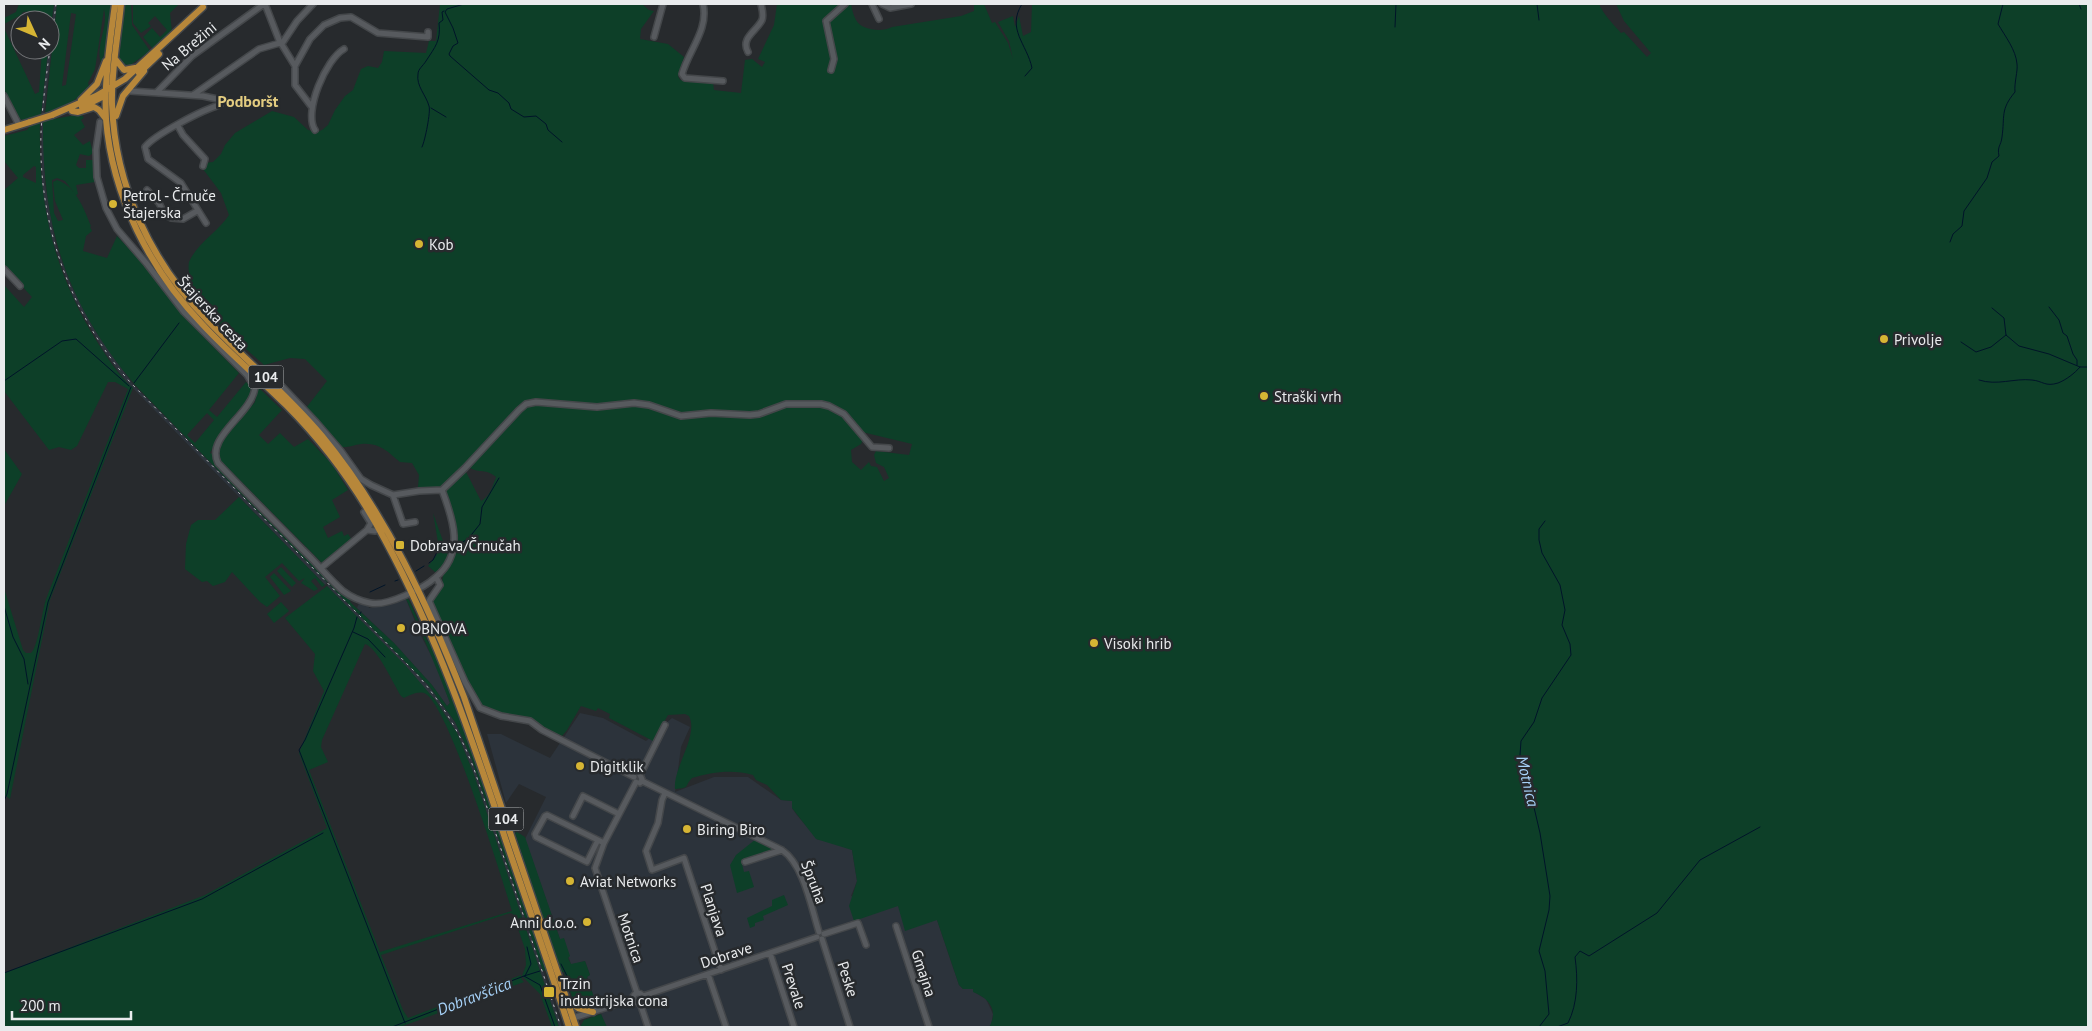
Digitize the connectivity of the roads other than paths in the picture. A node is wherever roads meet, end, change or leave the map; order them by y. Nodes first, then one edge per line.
1 (115, 4) edge
2 (121, 4) edge
3 (265, 4) edge
4 (313, 4) edge
5 (663, 4) edge
6 (703, 4) edge
7 (762, 4) edge
8 (845, 4) edge
9 (872, 4) edge
10 (882, 4) edge
11 (911, 4) edge
12 (205, 5) edge
13 (879, 19) dead end
14 (428, 32) dead end
15 (654, 37) dead end
16 (111, 43) junction
17 (281, 43) junction
18 (344, 49) dead end
19 (748, 52) dead end
20 (115, 59) junction
21 (152, 61) junction
22 (143, 64) junction
23 (295, 66) junction
24 (831, 70) dead end
25 (723, 81) dead end
26 (109, 91) junction
27 (130, 91) dead end
28 (156, 92) junction
29 (193, 95) junction
30 (4, 96) edge
31 (311, 106) junction
32 (73, 108) junction
33 (103, 121) junction
34 (19, 125) junction
35 (178, 126) junction
36 (114, 127) junction
37 (4, 130) edge
38 (315, 130) dead end
39 (203, 166) dead end
40 (147, 190) dead end
41 (197, 211) junction
42 (206, 223) dead end
43 (4, 269) edge
44 (20, 286) dead end
45 (275, 379) dead end
46 (890, 448) dead end
47 (442, 490) junction
48 (393, 496) junction
49 (364, 512) dead end
50 (415, 522) dead end
51 (321, 568) junction
52 (436, 577) junction
53 (414, 590) junction
54 (451, 674) junction
55 (664, 725) dead end
56 (638, 779) junction
57 (665, 793) junction
58 (619, 814) junction
59 (573, 816) dead end
60 (598, 840) junction
61 (604, 843) junction
62 (782, 850) junction
63 (745, 862) dead end
64 (896, 926) dead end
65 (820, 936) junction
66 (866, 945) dead end
67 (770, 953) junction
68 (721, 970) junction
69 (708, 974) junction
70 (637, 993) junction
71 (643, 996) junction
72 (567, 999) junction
73 (634, 999) junction
74 (640, 1003) junction
75 (593, 1012) junction
76 (570, 1022) edge
77 (576, 1027) edge
78 (648, 1027) edge
79 (726, 1027) edge
80 (794, 1027) edge
81 (850, 1027) edge
82 (929, 1027) edge

1 - 16 main road, Štajerska cesta / 104
2 - 20 main road, Štajerska cesta / 104
3 - 17 street
3 - 28 street, Na Brežini
4 - 17 street
5 - 15 street
6 - 25 street
7 - 19 street
8 - 24 street
9 - 13 street
10 - 11 street
12 - 21 main road
12 - 22 main road
14 - 23 street
16 - 26 main road, Štajerska cesta / 104
16 - 32 main road
17 - 23 street
17 - 29 street
18 - 31 street
20 - 22 main road
20 - 26 main road, Štajerska cesta / 104
21 - 26 main road
21 - 36 main road
22 - 26 main road
23 - 31 street
26 - 32 main road
26 - 33 main road, Štajerska cesta / 104
26 - 36 main road, Štajerska cesta / 104
27 - 28 street
28 - 29 street
29 - 35 street
30 - 34 street
31 - 38 street
32 - 33 main road
32 - 34 main road, bridge
33 - 51 street
33 - 53 main road, Štajerska cesta / 104
34 - 37 main road
35 - 39 street
35 - 41 street
36 - 53 main road, Štajerska cesta / 104
40 - 41 street
41 - 42 street
43 - 44 street
45 - 48 street
46 - 47 street
47 - 48 street
47 - 52 street
48 - 50 street
49 - 51 street
51 - 53 street
52 - 53 street
52 - 56 street, Špruha
53 - 54 main road, Štajerska cesta / 104
54 - 72 main road, 104
54 - 76 main road, 104
55 - 56 street, Motnica
56 - 57 street, Špruha
56 - 58 street, Motnica
57 - 62 street, Špruha
57 - 68 street, Planjava
58 - 59 street
58 - 61 street, Motnica
60 - 60 street
60 - 61 street
61 - 70 street, Motnica
62 - 63 street
62 - 65 street, Špruha
64 - 82 street, Gmajna
65 - 66 street, Dobrave
65 - 67 street, Dobrave
65 - 81 street, Peske
67 - 68 street, Dobrave
67 - 80 street, Prevale
68 - 69 street, Dobrave
69 - 71 street, Dobrave
69 - 79 street
70 - 71 street
70 - 73 street
71 - 74 street
72 - 75 main road
72 - 76 main road, 104
73 - 74 street
73 - 75 street
74 - 78 street
75 - 76 street
76 - 77 main road, 104

